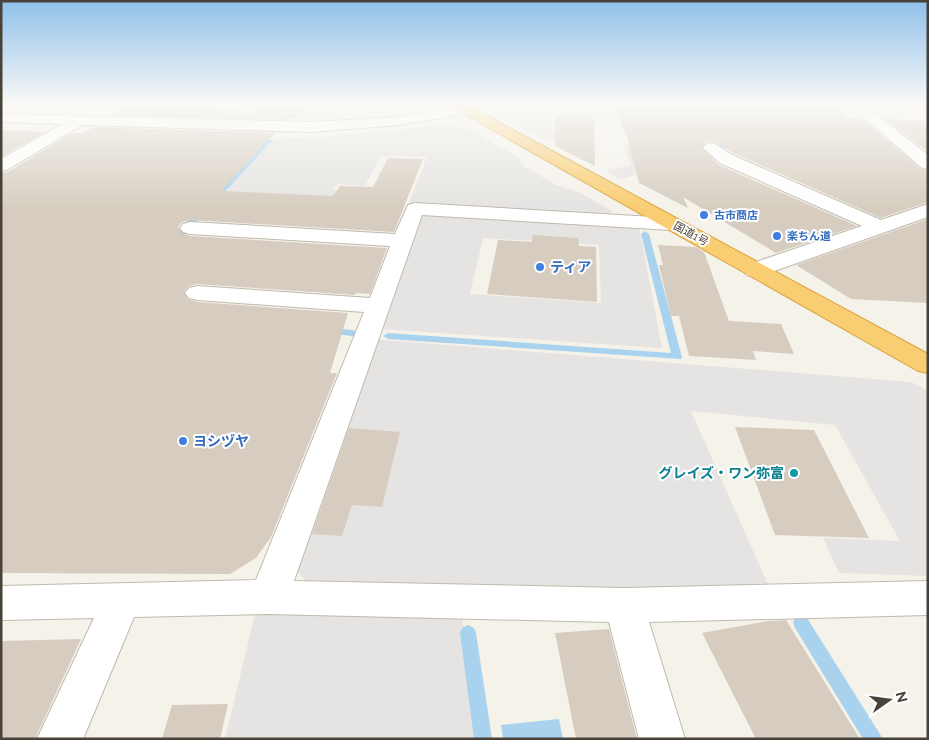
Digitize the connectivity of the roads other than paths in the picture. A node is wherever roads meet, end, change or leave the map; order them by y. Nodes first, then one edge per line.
1 (45, 139) edge
2 (520, 139) edge
3 (897, 139) edge
4 (711, 148) dead end
5 (928, 164) edge
6 (1, 166) edge
7 (928, 210) edge
8 (671, 224) junction
9 (878, 226) junction
10 (190, 228) dead end
11 (403, 241) junction
12 (755, 270) junction
13 (197, 293) dead end
14 (378, 306) junction
15 (928, 364) edge
16 (269, 597) junction
17 (928, 598) edge
18 (122, 600) junction
19 (1, 603) edge
20 (624, 605) junction
21 (60, 739) edge
22 (662, 739) edge

1 - 6 street
2 - 8 highway, 国道1号
3 - 5 street
4 - 9 street
7 - 9 street
8 - 11 street
8 - 12 highway, 国道1号
9 - 12 street
10 - 11 street
11 - 14 street
12 - 15 highway, 国道1号
13 - 14 street
14 - 16 street
16 - 18 street
16 - 20 street
17 - 20 street
18 - 19 street
18 - 21 street
20 - 22 street

